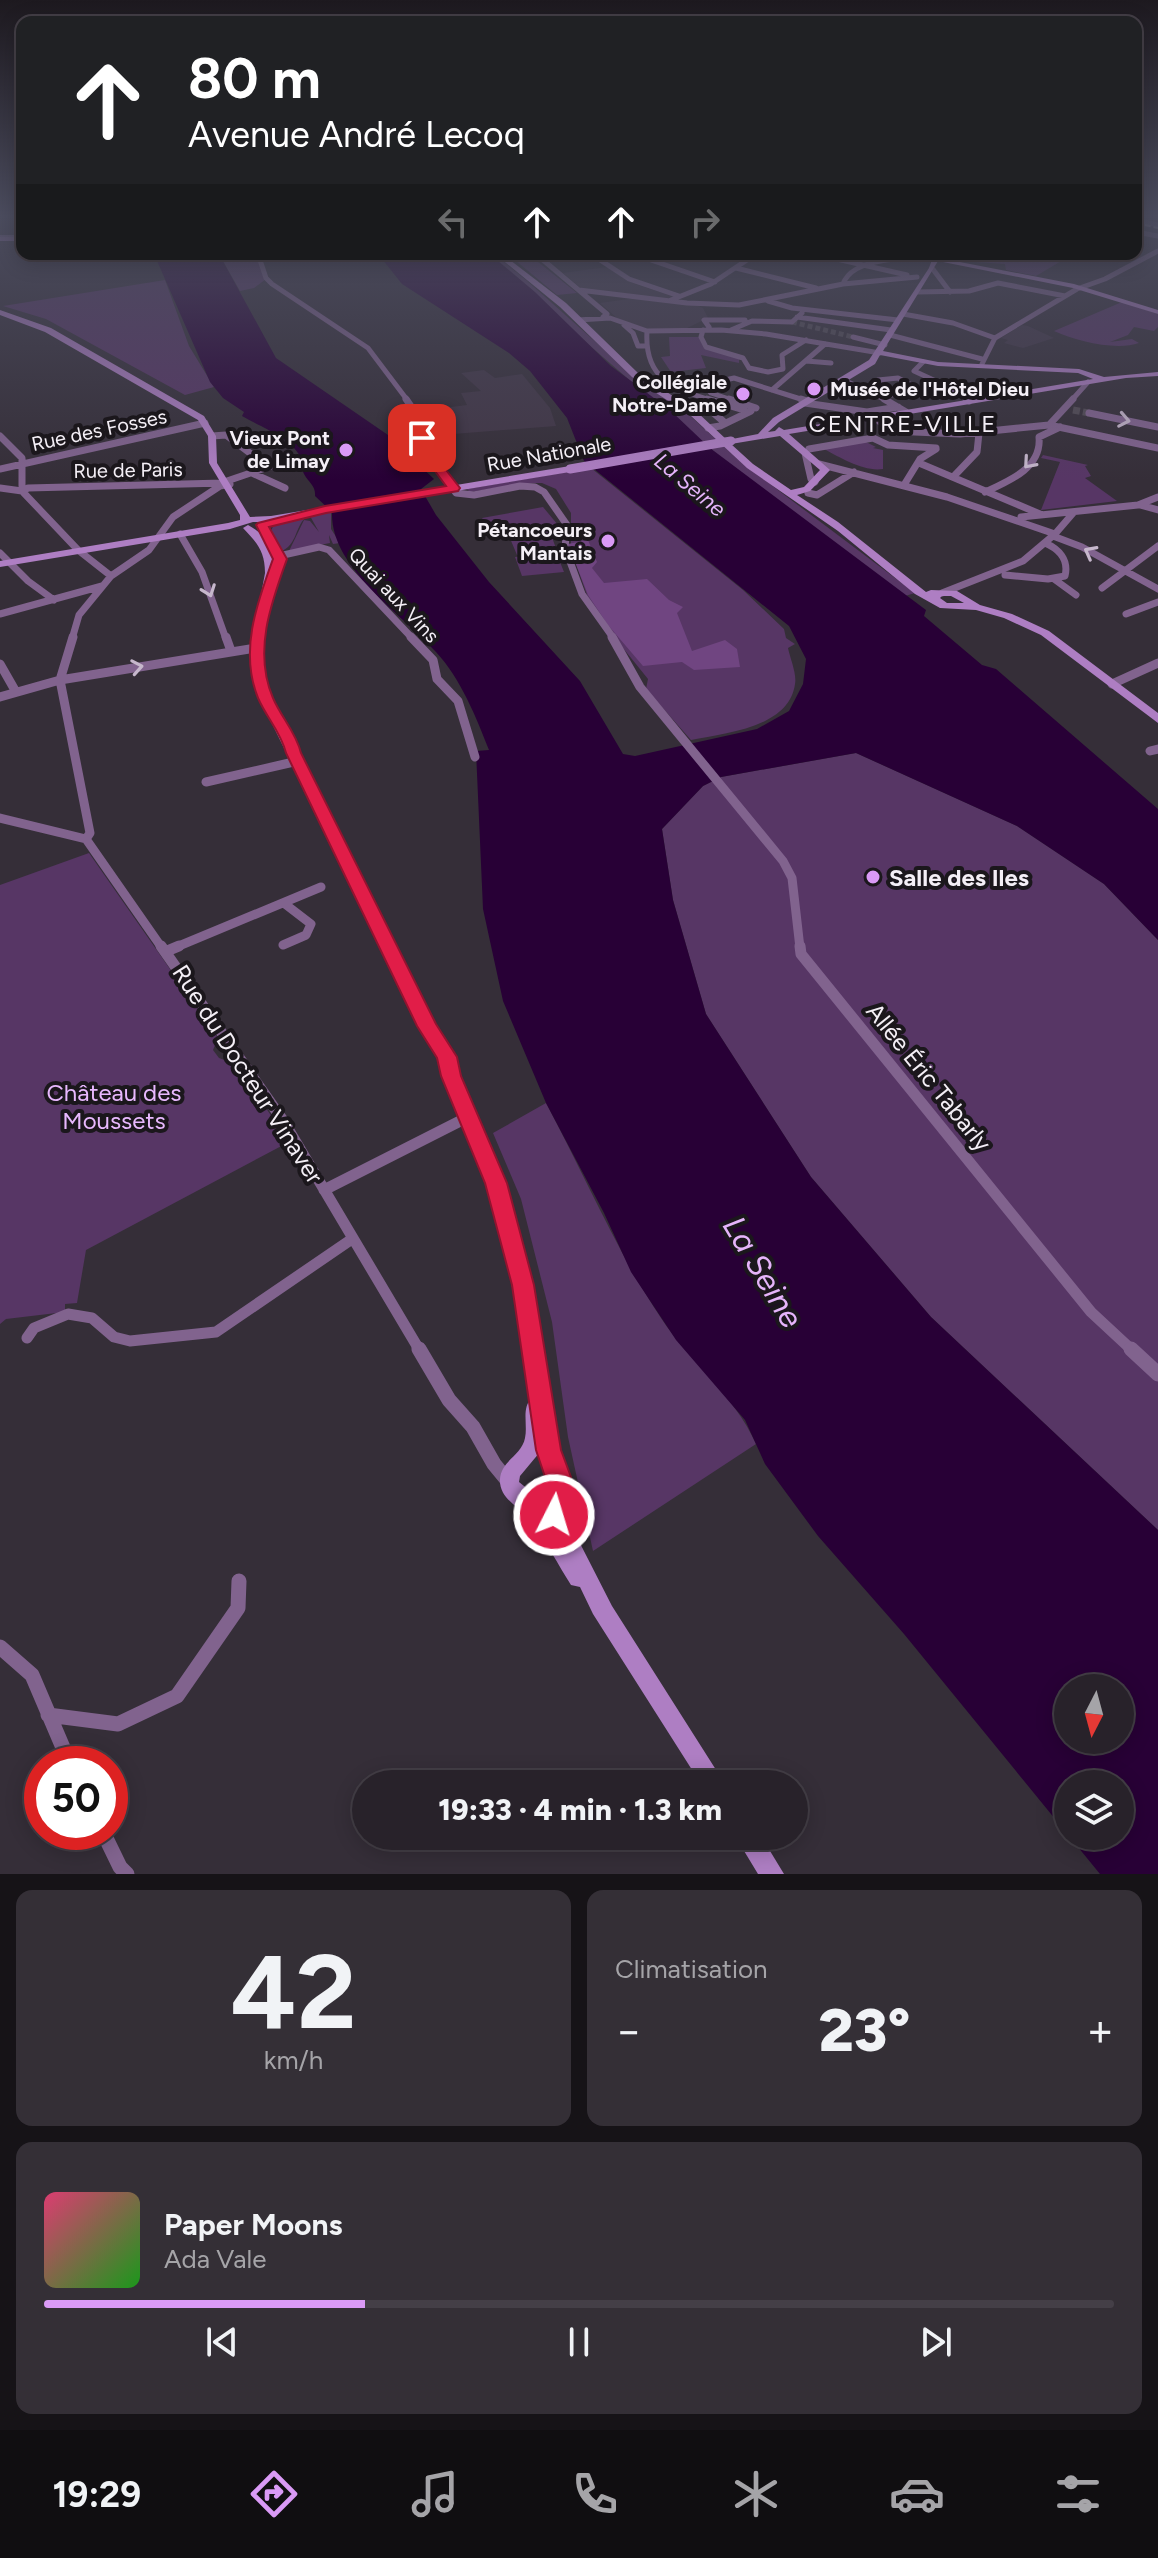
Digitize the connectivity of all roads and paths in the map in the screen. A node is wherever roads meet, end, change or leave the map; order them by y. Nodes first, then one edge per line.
1 (303, 304) edge
2 (559, 304) edge
3 (596, 304) edge
4 (701, 304) edge
5 (714, 304) edge
6 (783, 304) edge
7 (909, 304) edge
8 (1051, 304) edge
9 (1134, 304) edge
10 (706, 305) junction
11 (789, 310) dead end
12 (806, 310) junction
13 (0, 312) edge
14 (1158, 312) edge
15 (603, 317) junction
16 (900, 318) junction
17 (711, 319) junction
18 (578, 320) junction
19 (795, 320) junction
20 (755, 321) junction
21 (782, 322) junction
22 (623, 323) junction
23 (706, 328) junction
24 (731, 330) junction
25 (647, 331) junction
26 (891, 333) junction
27 (853, 337) tunnel mouth
28 (995, 338) junction
29 (806, 340) junction
30 (825, 344) junction
31 (645, 346) junction
32 (882, 349) junction
33 (952, 351) junction
34 (806, 361) junction
35 (923, 362) junction
36 (831, 363) dead end
37 (982, 363) junction
38 (938, 364) junction
39 (749, 368) junction
40 (1158, 374) edge
41 (734, 378) junction
42 (844, 380) junction
43 (1091, 381) junction
44 (887, 387) junction
45 (772, 390) junction
46 (871, 391) junction
47 (897, 392) junction
48 (880, 396) junction
49 (969, 401) junction
50 (806, 402) junction
51 (718, 403) junction
52 (902, 409) junction
53 (1063, 409) junction
54 (1073, 410) tunnel mouth
55 (751, 411) junction
56 (1089, 413) tunnel mouth
57 (871, 414) junction
58 (724, 422) junction
59 (205, 423) junction
60 (1049, 425) junction
61 (1060, 427) junction
62 (1158, 427) edge
63 (708, 428) junction
64 (780, 429) junction
65 (941, 433) junction
66 (979, 433) junction
67 (0, 436) edge
68 (212, 436) junction
69 (737, 440) junction
70 (794, 443) junction
71 (936, 448) junction
72 (1158, 448) edge
73 (807, 451) junction
74 (259, 460) dead end
75 (283, 462) dead end
76 (22, 463) junction
77 (919, 463) junction
78 (819, 464) junction
79 (831, 466) junction
80 (0, 469) edge
81 (854, 472) junction
82 (252, 473) junction
83 (955, 475) junction
84 (225, 482) junction
85 (815, 482) junction
86 (904, 485) junction
87 (0, 488) edge
88 (285, 488) dead end
89 (454, 488) junction
90 (21, 489) junction
91 (985, 492) junction
92 (0, 495) edge
93 (803, 495) junction
94 (1158, 497) edge
95 (1115, 498) dead end
96 (1138, 505) junction
97 (1125, 506) junction
98 (985, 509) junction
99 (1158, 510) edge
100 (1040, 514) junction
101 (1057, 514) junction
102 (1074, 514) junction
103 (1019, 517) junction
104 (260, 522) junction
105 (246, 525) junction
106 (841, 529) junction
107 (180, 534) junction
108 (1054, 535) junction
109 (159, 537) junction
110 (1045, 543) junction
111 (1158, 546) edge
112 (78, 550) junction
113 (0, 553) edge
114 (275, 557) junction
115 (4, 563) edge
116 (1125, 571) junction
117 (1005, 575) dead end
118 (111, 576) junction
119 (1054, 579) junction
120 (964, 584) junction
121 (104, 585) junction
122 (1102, 588) dead end
123 (1158, 589) edge
124 (1076, 595) dead end
125 (939, 596) junction
126 (54, 600) junction
127 (960, 600) junction
128 (1158, 602) edge
129 (0, 614) edge
130 (1126, 614) dead end
131 (256, 648) junction
132 (231, 651) junction
133 (1158, 663) edge
134 (0, 664) edge
135 (60, 680) junction
136 (1112, 684) junction
137 (16, 692) junction
138 (0, 697) edge
139 (1158, 719) edge
140 (296, 757) junction
141 (475, 757) dead end
142 (206, 782) dead end
143 (0, 818) edge
144 (86, 839) junction
145 (321, 887) dead end
146 (285, 904) junction
147 (283, 945) dead end
148 (167, 951) junction
149 (470, 1116) junction
150 (324, 1190) junction
151 (352, 1239) junction
152 (27, 1338) dead end
153 (535, 1359) junction
154 (1158, 1374) edge
155 (553, 1466) junction
156 (517, 1475) junction
157 (555, 1489) junction
158 (239, 1581) dead end
159 (604, 1613) junction
160 (0, 1647) edge
161 (48, 1715) junction
162 (62, 1746) edge
163 (705, 1770) edge
164 (112, 1850) edge
165 (756, 1850) edge
166 (127, 1874) edge
167 (772, 1874) edge

1 - 89 street
2 - 18 main road
3 - 15 street
4 - 10 street
5 - 10 street
6 - 12 street
7 - 16 main road
8 - 28 street
9 - 14 main road
10 - 17 street
11 - 21 street
12 - 16 street
12 - 19 street
13 - 59 main road
15 - 18 street
15 - 22 street
16 - 26 main road
16 - 28 street
17 - 20 street
17 - 23 street
18 - 63 main road
19 - 21 street
19 - 26 street
20 - 21 street
20 - 24 street
22 - 25 street
22 - 31 street
23 - 24 street
23 - 25 street
23 - 39 street
24 - 29 street
25 - 31 street
26 - 32 main road
26 - 33 street
27 - 32 street
28 - 37 street
29 - 30 street
29 - 39 street
30 - 32 street
30 - 34 street
31 - 51 street
32 - 35 main road
32 - 42 main road
33 - 37 street
33 - 38 street
34 - 36 street
34 - 45 street
35 - 38 main road
35 - 49 street
37 - 38 main road
37 - 43 main road
39 - 41 street
40 - 43 main road
41 - 45 street
41 - 55 street
42 - 46 street
42 - 50 main road
43 - 49 main road
43 - 53 street
44 - 46 street
44 - 47 street
44 - 47 street
45 - 50 street
46 - 48 street
47 - 48 street
48 - 52 street
49 - 52 main road
50 - 57 street
50 - 64 main road
51 - 55 street
51 - 58 street
52 - 57 main road
53 - 54 street
53 - 60 street
55 - 58 street
56 -> 62 street
57 - 64 main road
57 - 65 street
58 - 63 street
59 - 68 main road
59 - 76 street, Rue des Fosses
60 - 61 street
60 - 66 street
61 - 72 street
61 -> 91 street
63 - 93 main road
64 - 69 main road
64 - 69 main road
64 - 70 main road
64 - 73 main road
65 - 66 street
65 - 71 street
66 - 83 street
67 - 76 street
68 - 74 street
68 - 84 main road
69 - 70 main road
69 - 89 main road, Rue Nationale, bridge
70 - 73 main road
71 - 73 street
71 - 77 street
73 - 78 main road
73 - 79 main road
73 - 85 street
75 - 82 street
76 - 80 street, Rue des Fosses
76 - 90 street
77 - 83 street
77 - 86 street
78 - 79 street
78 - 85 main road
79 - 81 street
79 - 93 main road
81 - 86 street
81 - 93 street
82 - 84 street
82 - 88 street
83 - 91 street
84 - 90 street, Rue de Paris
84 - 104 main road
84 - 105 main road
84 - 109 street
85 - 93 main road
86 - 98 street
87 - 90 street, Rue de Paris
89 - 104 main road, Rue Nationale
89 - 154 street, Allée Éric Tabarly
90 - 92 street
90 - 112 street
91 - 100 street
93 - 106 main road
93 - 106 main road
94 - 96 street
95 - 97 street
96 - 97 street
96 - 99 street
97 - 102 street
98 - 103 street
98 - 103 street
100 - 101 street
100 - 103 street
101 - 102 street
101 - 102 street
101 - 103 street
102 - 108 street
103 - 108 street
104 - 105 main road, Rue Nationale
104 - 114 main road
105 - 107 main road
105 - 114 main road
106 - 125 main road
107 - 109 main road
107 -> 132 street
108 - 110 street
116 -> 108 street
109 - 112 main road
109 - 118 street
110 - 119 street
110 - 120 street
111 - 116 street
112 - 115 main road
112 - 118 street
113 - 115 street
114 - 131 main road
114 - 141 street, Quai aux Vins
115 - 126 street
116 - 122 street
116 - 123 street
117 - 119 street
118 - 121 street
119 - 124 street
120 - 125 street
120 - 127 street
121 - 126 street
121 - 135 street
125 - 127 main road
126 - 129 street
127 - 136 main road
128 - 130 street
131 - 132 street
131 - 140 main road
135 -> 132 street
133 - 136 street
134 - 137 street
135 - 137 street
135 - 144 street
136 - 139 main road
137 - 138 street
140 - 142 street
140 - 149 main road
143 - 144 street
144 - 148 street, Rue du Docteur Vinaver
145 - 146 street
146 - 147 street
146 - 148 street
148 - 150 street, Rue du Docteur Vinaver
149 - 150 street
149 - 153 main road
150 - 151 street, Rue du Docteur Vinaver
151 - 152 street
151 - 156 street, Rue du Docteur Vinaver
153 - 155 main road, Rue du Docteur Vinaver
153 - 156 main road
155 - 156 main road
155 - 157 main road, Rue du Docteur Vinaver
156 - 157 main road
156 - 159 main road, Rue du Docteur Vinaver
157 - 159 main road, Rue du Docteur Vinaver
158 - 161 street
159 - 163 main road, Rue du Docteur Vinaver
160 - 161 street
161 - 162 street
164 - 166 street
165 - 167 main road

